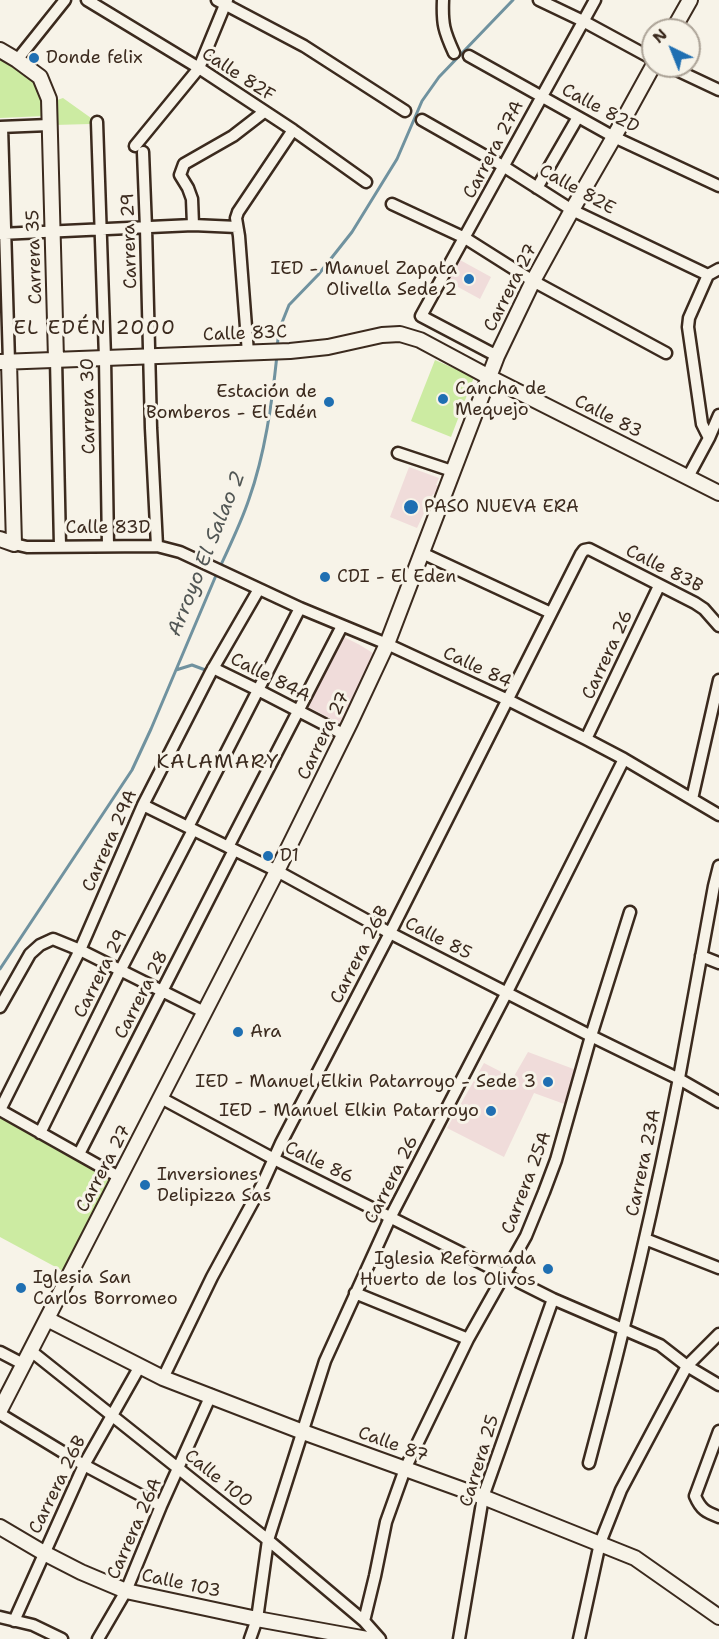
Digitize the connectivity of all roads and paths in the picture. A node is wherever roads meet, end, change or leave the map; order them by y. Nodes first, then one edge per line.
1 (65, 0) edge
2 (87, 0) edge
3 (443, 0) edge
4 (539, 0) edge
5 (595, 0) edge
6 (690, 0) edge
7 (223, 2) edge
8 (680, 18) edge
9 (583, 21) junction
10 (0, 50) edge
11 (641, 52) edge
12 (454, 53) dead end
13 (469, 56) dead end
14 (17, 60) junction
15 (199, 68) junction
16 (646, 78) edge
17 (694, 78) edge
18 (719, 90) edge
19 (541, 96) junction
20 (405, 111) dead end
21 (264, 112) junction
22 (578, 117) junction
23 (422, 120) dead end
24 (97, 122) dead end
25 (49, 125) junction
26 (1, 127) edge
27 (293, 130) junction
28 (614, 137) junction
29 (503, 166) junction
30 (366, 182) dead end
31 (719, 186) edge
32 (537, 188) junction
33 (392, 204) dead end
34 (572, 210) junction
35 (193, 225) junction
36 (237, 227) junction
37 (146, 228) junction
38 (100, 229) junction
39 (53, 231) junction
40 (3, 234) edge
41 (465, 238) junction
42 (719, 269) edge
43 (708, 275) junction
44 (533, 281) junction
45 (382, 335) joint
46 (248, 353) junction
47 (666, 353) dead end
48 (150, 356) junction
49 (497, 356) junction
50 (105, 358) junction
51 (56, 360) junction
52 (5, 362) edge
53 (489, 377) junction
54 (719, 415) edge
55 (709, 438) junction
56 (398, 453) dead end
57 (452, 471) junction
58 (688, 477) junction
59 (719, 493) edge
60 (0, 539) edge
61 (14, 544) junction
62 (60, 546) junction
63 (108, 546) junction
64 (157, 546) junction
65 (589, 549) joint
66 (422, 553) junction
67 (214, 567) joint
68 (659, 586) junction
69 (259, 589) junction
70 (300, 608) junction
71 (551, 613) junction
72 (342, 626) junction
73 (719, 626) edge
74 (387, 644) junction
75 (213, 668) junction
76 (719, 680) edge
77 (258, 690) junction
78 (508, 700) junction
79 (298, 711) junction
80 (345, 735) junction
81 (586, 739) junction
82 (624, 759) junction
83 (692, 799) junction
84 (143, 805) junction
85 (719, 815) edge
86 (191, 828) junction
87 (231, 848) junction
88 (719, 866) edge
89 (277, 871) junction
90 (630, 912) dead end
91 (390, 933) junction
92 (80, 950) junction
93 (701, 956) junction
94 (719, 963) edge
95 (120, 971) junction
96 (162, 992) junction
97 (507, 992) junction
98 (0, 1007) edge
99 (204, 1012) junction
100 (591, 1036) junction
101 (679, 1079) junction
102 (161, 1098) junction
103 (719, 1102) edge
104 (0, 1110) edge
105 (40, 1134) junction
106 (79, 1154) junction
107 (274, 1159) junction
108 (119, 1177) junction
109 (390, 1218) junction
110 (645, 1239) junction
111 (719, 1268) edge
112 (505, 1275) junction
113 (355, 1293) junction
114 (553, 1299) junction
115 (47, 1319) junction
116 (624, 1330) junction
117 (719, 1334) edge
118 (468, 1339) junction
119 (30, 1351) junction
120 (0, 1352) edge
121 (23, 1364) junction
122 (140, 1366) junction
123 (687, 1366) junction
124 (162, 1378) junction
125 (719, 1385) edge
126 (211, 1395) junction
127 (0, 1412) edge
128 (111, 1415) junction
129 (719, 1431) edge
130 (303, 1432) junction
131 (589, 1463) dead end
132 (84, 1465) junction
133 (179, 1469) junction
134 (405, 1469) junction
135 (483, 1497) junction
136 (161, 1506) junction
137 (719, 1517) edge
138 (0, 1527) edge
139 (268, 1540) junction
140 (600, 1543) junction
141 (44, 1553) junction
142 (126, 1590) junction
143 (0, 1617) edge
144 (719, 1617) edge
145 (257, 1619) junction
146 (14, 1621) junction
147 (364, 1621) junction
148 (62, 1639) edge
149 (98, 1639) edge
150 (250, 1639) edge
151 (367, 1639) edge
152 (380, 1639) edge
153 (459, 1639) edge
154 (579, 1639) edge

1 - 14 street
2 - 15 street, Calle 82F
3 - 12 street
4 - 9 street
5 - 9 street, Carrera 27A
6 - 8 street
7 - 15 street, Carrera 29
7 - 20 street
9 - 11 street
9 - 19 street, Carrera 27A
10 - 14 street
13 - 19 street, Calle 82D
14 - 25 street, Carrera 35
15 - 21 street, Calle 82F
15 - 37 street, Carrera 29
16 - 28 street, Carrera 27
17 - 18 street
19 - 22 street, Calle 82D
19 - 29 street, Carrera 27A
21 - 27 street, Calle 82F
21 - 35 street
22 - 28 street, Calle 82D
22 - 32 street
23 - 29 street, Calle 82E
24 - 38 street, Carrera 30
25 - 26 street
25 - 39 street, Carrera 35
26 - 40 street
27 - 30 street, Calle 82F
27 - 36 street
28 - 31 street, Calle 82D
28 - 34 street, Carrera 27
29 - 32 street, Calle 82E
29 - 41 street, Carrera 27A
32 - 34 street, Calle 82E
33 - 41 street
34 - 43 street, Calle 82E
34 - 44 street, Carrera 27
35 - 36 street
35 - 37 street
36 - 46 street
37 - 38 street
37 - 48 street, Carrera 29
38 - 39 street
38 - 50 street, Carrera 30
39 - 40 street
39 - 51 street, Carrera 35
40 - 52 street
41 - 44 street
41 - 49 street, Carrera 27A
42 - 43 street
43 - 55 street
44 - 47 street
44 - 49 street, Carrera 27
45 - 46 street, Calle 83C
45 - 53 street, Calle 83
46 - 48 street, Calle 83C
48 - 50 street, Calle 83C
48 - 64 street, Carrera 29
49 - 53 street, Carrera 27
50 - 51 street, Calle 83C
50 - 63 street, Carrera 30
51 - 52 street, Calle 83C
51 - 62 street, Carrera 35
52 - 61 street
53 - 57 street, Carrera 27
53 - 58 street, Calle 83
54 - 55 street
55 - 58 street
56 - 57 street
57 - 66 street, Carrera 27
58 - 59 street, Calle 83
60 - 61 street, Calle 83D
61 - 62 street, Calle 83D
62 - 63 street, Calle 83D
63 - 64 street, Calle 83D
64 - 67 street, Calle 83D
65 - 68 street, Calle 83B
65 - 71 street, Carrera 26B
66 - 71 street
66 - 74 street, Carrera 27
67 - 69 street, Calle 84
68 - 73 street, Calle 83B
68 - 81 street, Carrera 26
69 - 70 street, Calle 84
69 - 75 street, Carrera 29A
70 - 72 street, Calle 84
70 - 77 street, Carrera 29
71 - 78 street, Carrera 26B
72 - 74 street, Calle 84
72 - 79 street, Carrera 28
74 - 78 street, Calle 84
74 - 80 street, Carrera 27
75 - 77 street, Calle 84A
75 - 84 street, Carrera 29A
76 - 83 street
77 - 79 street, Calle 84A
77 - 86 street, Carrera 29
78 - 81 street, Calle 84
78 - 91 street, Carrera 26B
79 - 80 street, Calle 84A
79 - 87 street, Carrera 28
80 - 89 street, Carrera 27
81 - 82 street, Calle 84
82 - 83 street, Calle 84
82 - 97 street, Carrera 26
83 - 85 street, Calle 84
84 - 86 street, Calle 85
84 - 92 street, Carrera 29A
86 - 87 street, Calle 85
86 - 95 street, Carrera 29
87 - 89 street, Calle 85
87 - 96 street, Carrera 28
88 - 93 street, Carrera 23A
89 - 91 street, Calle 85
89 - 99 street, Carrera 27
90 - 100 street, Carrera 25A
91 - 97 street, Calle 85
91 - 107 street, Carrera 26B
92 - 95 street
92 - 98 street
92 - 104 street, Carrera 29A
93 - 94 street
93 - 101 street, Carrera 23A
95 - 96 street
95 - 105 street, Carrera 29
96 - 99 street
96 - 106 street, Carrera 28
97 - 100 street, Calle 85
97 - 109 street, Carrera 26
99 - 102 street, Carrera 27
100 - 101 street, Calle 85
100 - 112 street, Carrera 25A
101 - 103 street, Calle 85
101 - 110 street, Carrera 23A
102 - 107 street, Calle 86
102 - 108 street, Carrera 27
104 - 105 street
105 - 106 street
106 - 108 street
107 - 109 street, Calle 86
107 - 124 street, Carrera 26B
108 - 115 street, Carrera 27
109 - 112 street, Calle 86
109 - 113 street, Carrera 26
110 - 111 street
110 - 116 street, Carrera 23A
112 - 114 street, Calle 86
112 - 118 street, Carrera 25A
113 - 118 street
113 - 130 street, Carrera 26
114 - 116 street, Calle 86
114 - 135 street, Carrera 25
115 - 119 street, Carrera 27
115 - 122 street, Calle 87
116 - 123 street, Calle 86
116 - 131 street, Carrera 23A
117 - 123 street
118 - 134 street, Carrera 25A
119 - 121 street, Carrera 27
119 - 128 street, Calle 100
120 - 121 street
121 - 127 street, Carrera 27
122 - 124 street, Calle 87
122 - 128 street, Carrera 26B
123 - 125 street, Calle 86
123 - 140 street
124 - 126 street, Calle 87
126 - 130 street, Calle 87
126 - 133 street, Carrera 26A
127 - 132 street
128 - 132 street, Carrera 26B
128 - 133 street, Calle 100
129 - 137 street
130 - 134 street, Calle 87
130 - 139 street, Carrera 26
132 - 136 street
132 - 141 street, Carrera 26B
133 - 136 street, Carrera 26A
133 - 139 street, Calle 100
134 - 135 street, Calle 87
134 - 147 street, Carrera 25A
135 - 140 street, Calle 87
135 - 153 street, Carrera 25
136 - 142 street, Carrera 26A
138 - 141 street, Calle 103
139 - 145 street, Carrera 26
139 - 147 street, Calle 100
140 - 144 street, Calle 87
140 - 154 street
141 - 142 street, Calle 103
141 - 146 street, Carrera 26B
142 - 145 street, Calle 103
142 - 149 street, Carrera 26A
143 - 146 street
145 - 150 street, Carrera 26
145 - 151 street, Calle 103
146 - 148 street
147 - 152 street, Calle 100

